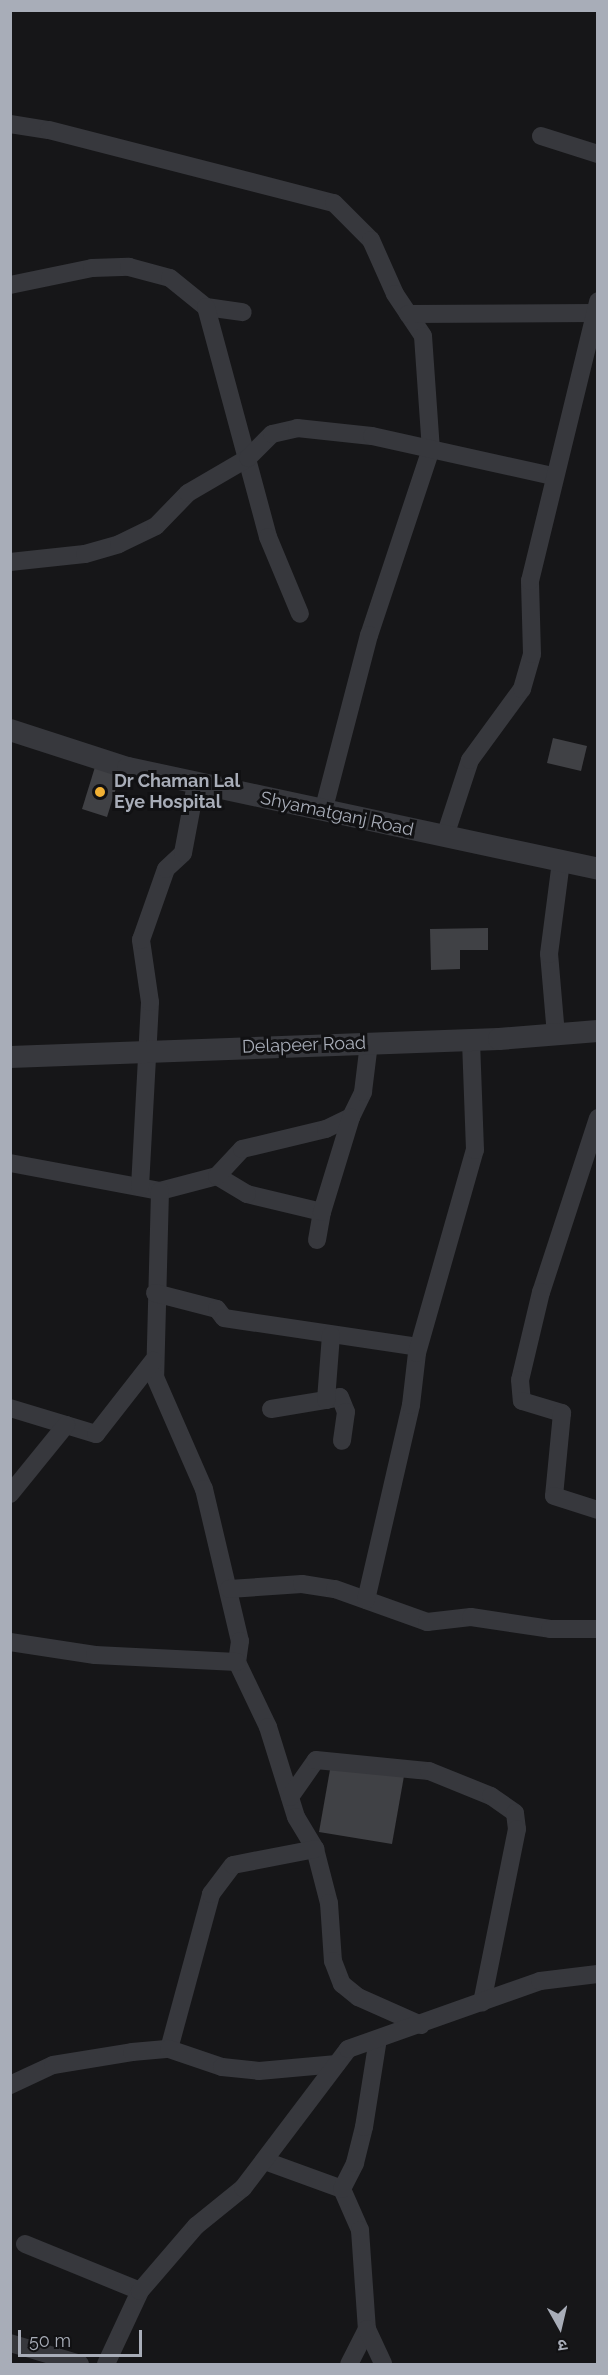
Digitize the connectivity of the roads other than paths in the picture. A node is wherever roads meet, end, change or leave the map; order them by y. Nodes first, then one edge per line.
1 (10, 124) edge
2 (541, 136) dead end
3 (597, 154) edge
4 (10, 285) edge
5 (206, 307) junction
6 (596, 307) edge
7 (243, 312) dead end
8 (408, 314) junction
9 (431, 449) junction
10 (248, 458) junction
11 (553, 476) junction
12 (10, 562) edge
13 (300, 614) dead end
14 (10, 730) edge
15 (196, 784) junction
16 (323, 812) junction
17 (445, 836) junction
18 (561, 861) junction
19 (597, 868) edge
20 (597, 1031) edge
21 (556, 1035) junction
22 (471, 1040) junction
23 (369, 1043) junction
24 (149, 1050) junction
25 (10, 1056) edge
26 (351, 1117) junction
27 (597, 1118) edge
28 (10, 1163) edge
29 (217, 1176) junction
30 (140, 1187) junction
31 (160, 1191) junction
32 (321, 1212) junction
33 (317, 1240) dead end
34 (155, 1293) junction
35 (331, 1335) junction
36 (418, 1347) junction
37 (153, 1361) junction
38 (326, 1400) junction
39 (10, 1408) edge
40 (271, 1409) dead end
41 (66, 1425) junction
42 (342, 1441) dead end
43 (10, 1494) edge
44 (597, 1510) edge
45 (229, 1589) junction
46 (366, 1600) junction
47 (597, 1629) edge
48 (10, 1642) edge
49 (237, 1662) junction
50 (290, 1797) junction
51 (315, 1849) junction
52 (597, 1974) edge
53 (482, 2003) junction
54 (421, 2025) junction
55 (378, 2039) junction
56 (169, 2049) junction
57 (337, 2064) junction
58 (10, 2085) edge
59 (265, 2160) junction
60 (342, 2189) junction
61 (25, 2244) dead end
62 (140, 2291) junction
63 (367, 2329) junction
64 (10, 2343) edge
65 (80, 2364) edge
66 (106, 2364) edge
67 (349, 2364) edge
68 (383, 2364) edge

1 - 8 street
2 - 3 street
4 - 5 street
5 - 7 street
5 - 10 street
6 - 8 street
6 - 11 street
8 - 9 street
9 - 10 street
9 - 11 street
9 - 16 street
10 - 12 street
10 - 13 street
11 - 17 street
14 - 15 street, Shyamatganj Road
15 - 16 street, Shyamatganj Road
15 - 24 street
16 - 17 street, Shyamatganj Road
17 - 18 street, Shyamatganj Road
18 - 19 street, Shyamatganj Road
18 - 21 street
20 - 21 street, Delapeer Road
21 - 22 street, Delapeer Road
22 - 23 street, Delapeer Road
22 - 36 street
23 - 24 street, Delapeer Road
23 - 26 street
24 - 25 street, Delapeer Road
24 - 30 street
26 - 29 street
26 - 32 street
27 - 44 street
28 - 30 street
29 - 31 street
29 - 32 street
30 - 31 street
31 - 34 street
32 - 33 street
34 - 35 street
34 - 37 street
35 - 36 street
35 - 38 street
36 - 46 street
37 - 41 street
37 - 45 street
38 - 40 street
38 - 42 street
39 - 41 street
41 - 43 street
45 - 46 street
45 - 49 street
46 - 47 street
48 - 49 street
49 - 50 street
50 - 51 street
50 - 53 street
51 - 54 street
51 - 56 street
52 - 53 street
53 - 54 street
54 - 55 street
55 - 57 street
55 - 60 street
56 - 57 street
56 - 58 street
57 - 59 street
59 - 60 street
59 - 62 street
60 - 63 street
61 - 62 street
62 - 66 street
63 - 67 street
63 - 68 street
64 - 65 street

